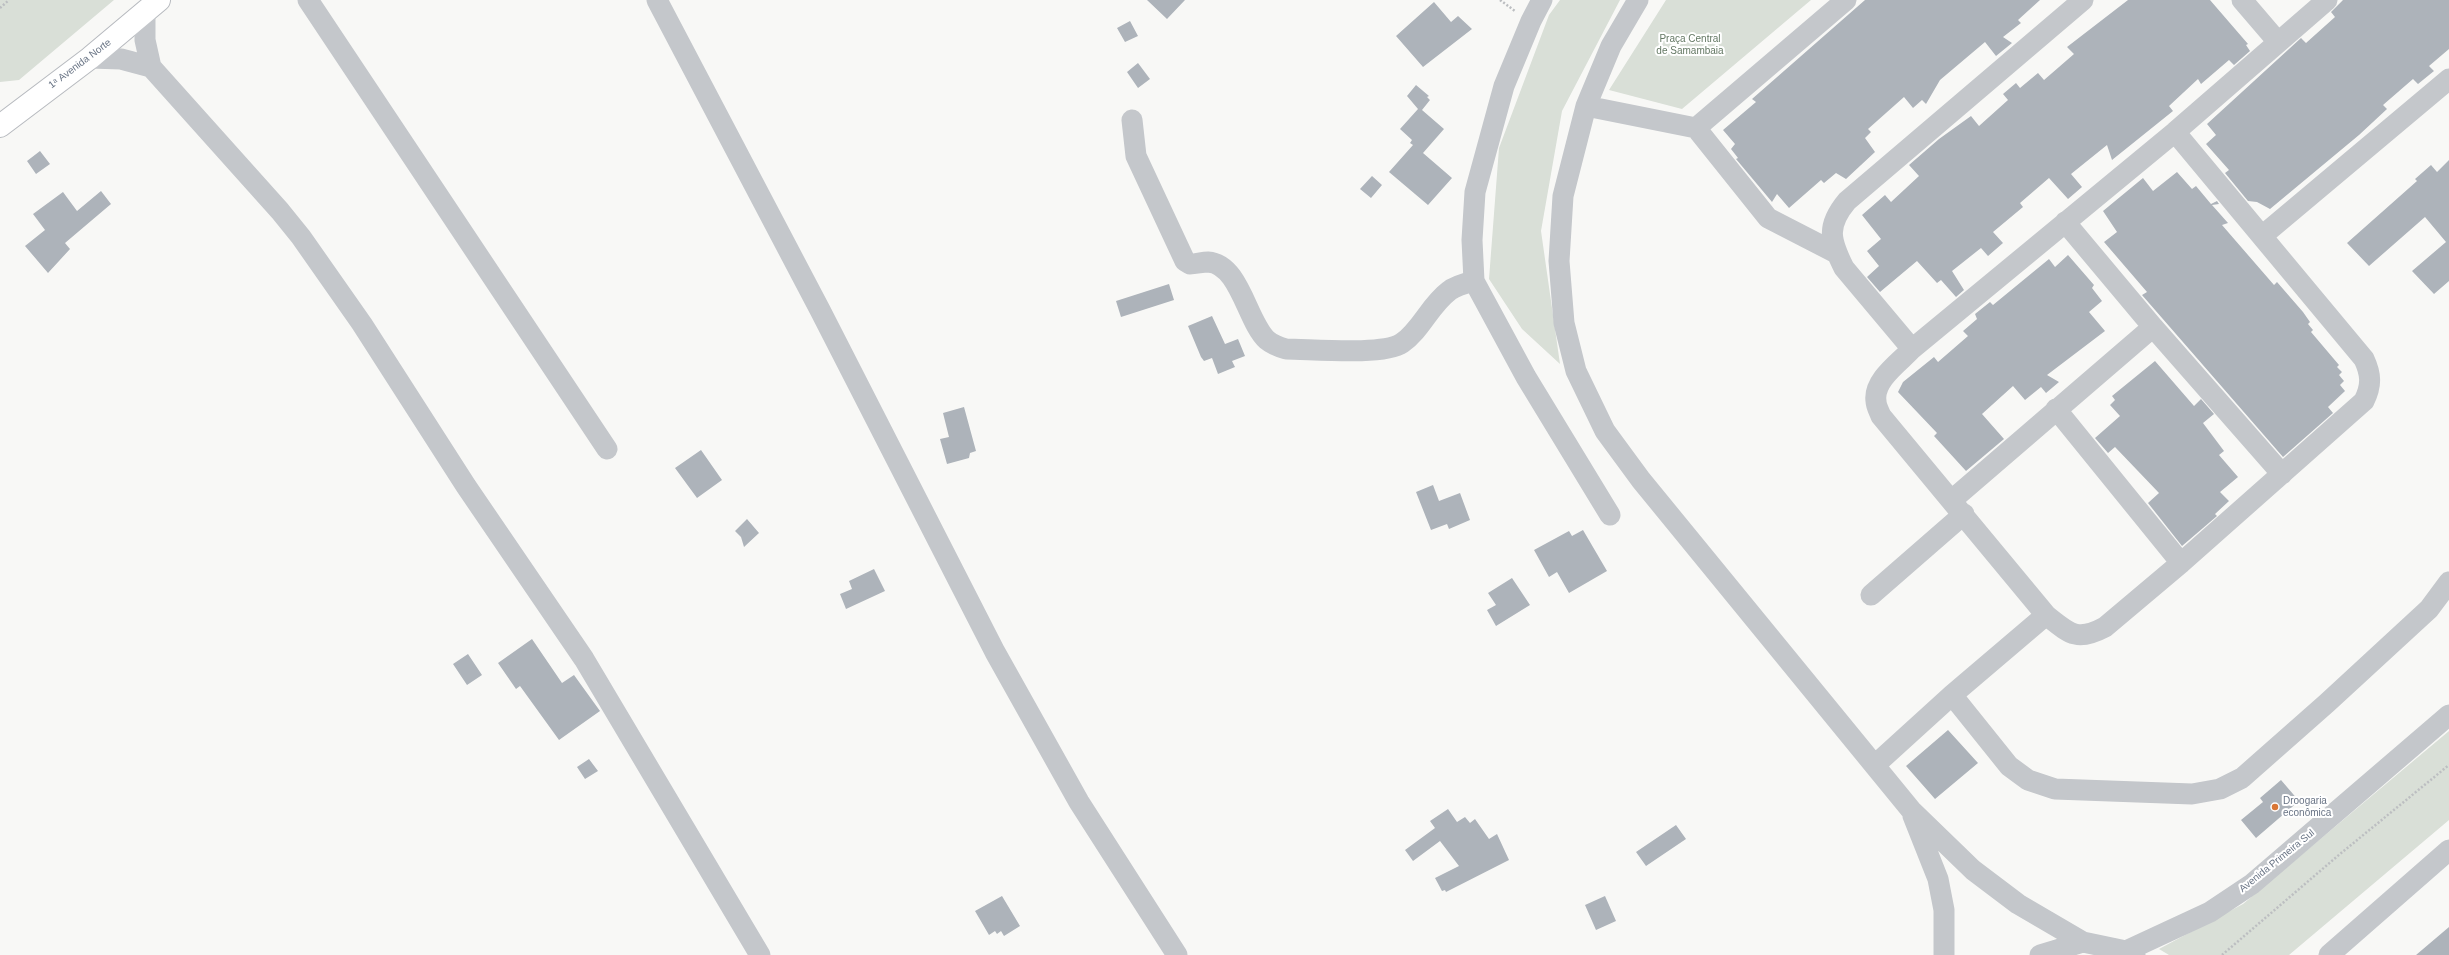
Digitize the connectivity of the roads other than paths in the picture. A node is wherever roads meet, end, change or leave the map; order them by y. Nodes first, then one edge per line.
1 (308, 0) edge
2 (657, 0) edge
3 (1542, 0) edge
4 (1638, 0) edge
5 (1846, 0) edge
6 (2083, 0) edge
7 (2242, 0) edge
8 (2327, 0) edge
9 (152, 6) edge
10 (2278, 42) junction
11 (90, 58) junction
12 (151, 67) junction
13 (2449, 79) edge
14 (1586, 106) junction
15 (10, 108) edge
16 (1132, 120) dead end
17 (0, 126) edge
18 (1696, 128) junction
19 (2175, 132) junction
20 (2066, 222) junction
21 (2262, 236) junction
22 (1836, 253) junction
23 (1474, 281) junction
24 (2153, 327) junction
25 (1912, 349) junction
26 (2056, 409) junction
27 (607, 449) dead end
28 (2282, 474) junction
29 (1958, 507) junction
30 (1610, 515) dead end
31 (2181, 563) junction
32 (2449, 582) edge
33 (1870, 595) dead end
34 (2046, 615) junction
35 (1952, 695) junction
36 (2449, 716) edge
37 (1875, 765) junction
38 (1911, 810) junction
39 (2449, 850) edge
40 (2083, 942) junction
41 (2130, 953) edge
42 (760, 955) edge
43 (1177, 955) edge
44 (1944, 955) edge
45 (2040, 955) edge
46 (2329, 955) edge

1 - 27 street
2 - 43 street
3 - 23 street
4 - 14 street
5 - 18 street
6 - 22 street
7 - 10 street
8 - 10 street
9 - 11 main road, 1ᵃ Avenida Norte
9 - 12 street
10 - 19 street
11 - 12 street
11 - 15 main road, 1ᵃ Avenida Norte
12 - 42 street
13 - 21 street
14 - 18 street
14 - 37 street
15 - 17 main road, 1ᵃ Avenida Norte
16 - 23 street
18 - 22 street
19 - 20 street
19 - 21 street
20 - 24 street
20 - 25 street
21 - 28 street
22 - 25 street
23 - 30 street
24 - 26 street
24 - 28 street
25 - 29 street
26 - 29 street
26 - 31 street
28 - 31 street
29 - 33 street
29 - 34 street
31 - 34 street
32 - 35 street
34 - 35 street
35 - 37 street
36 - 41 street, Avenida Primeira Sul
37 - 38 street
38 - 40 street
38 - 44 street
39 - 46 street
40 - 41 street
40 - 45 street

